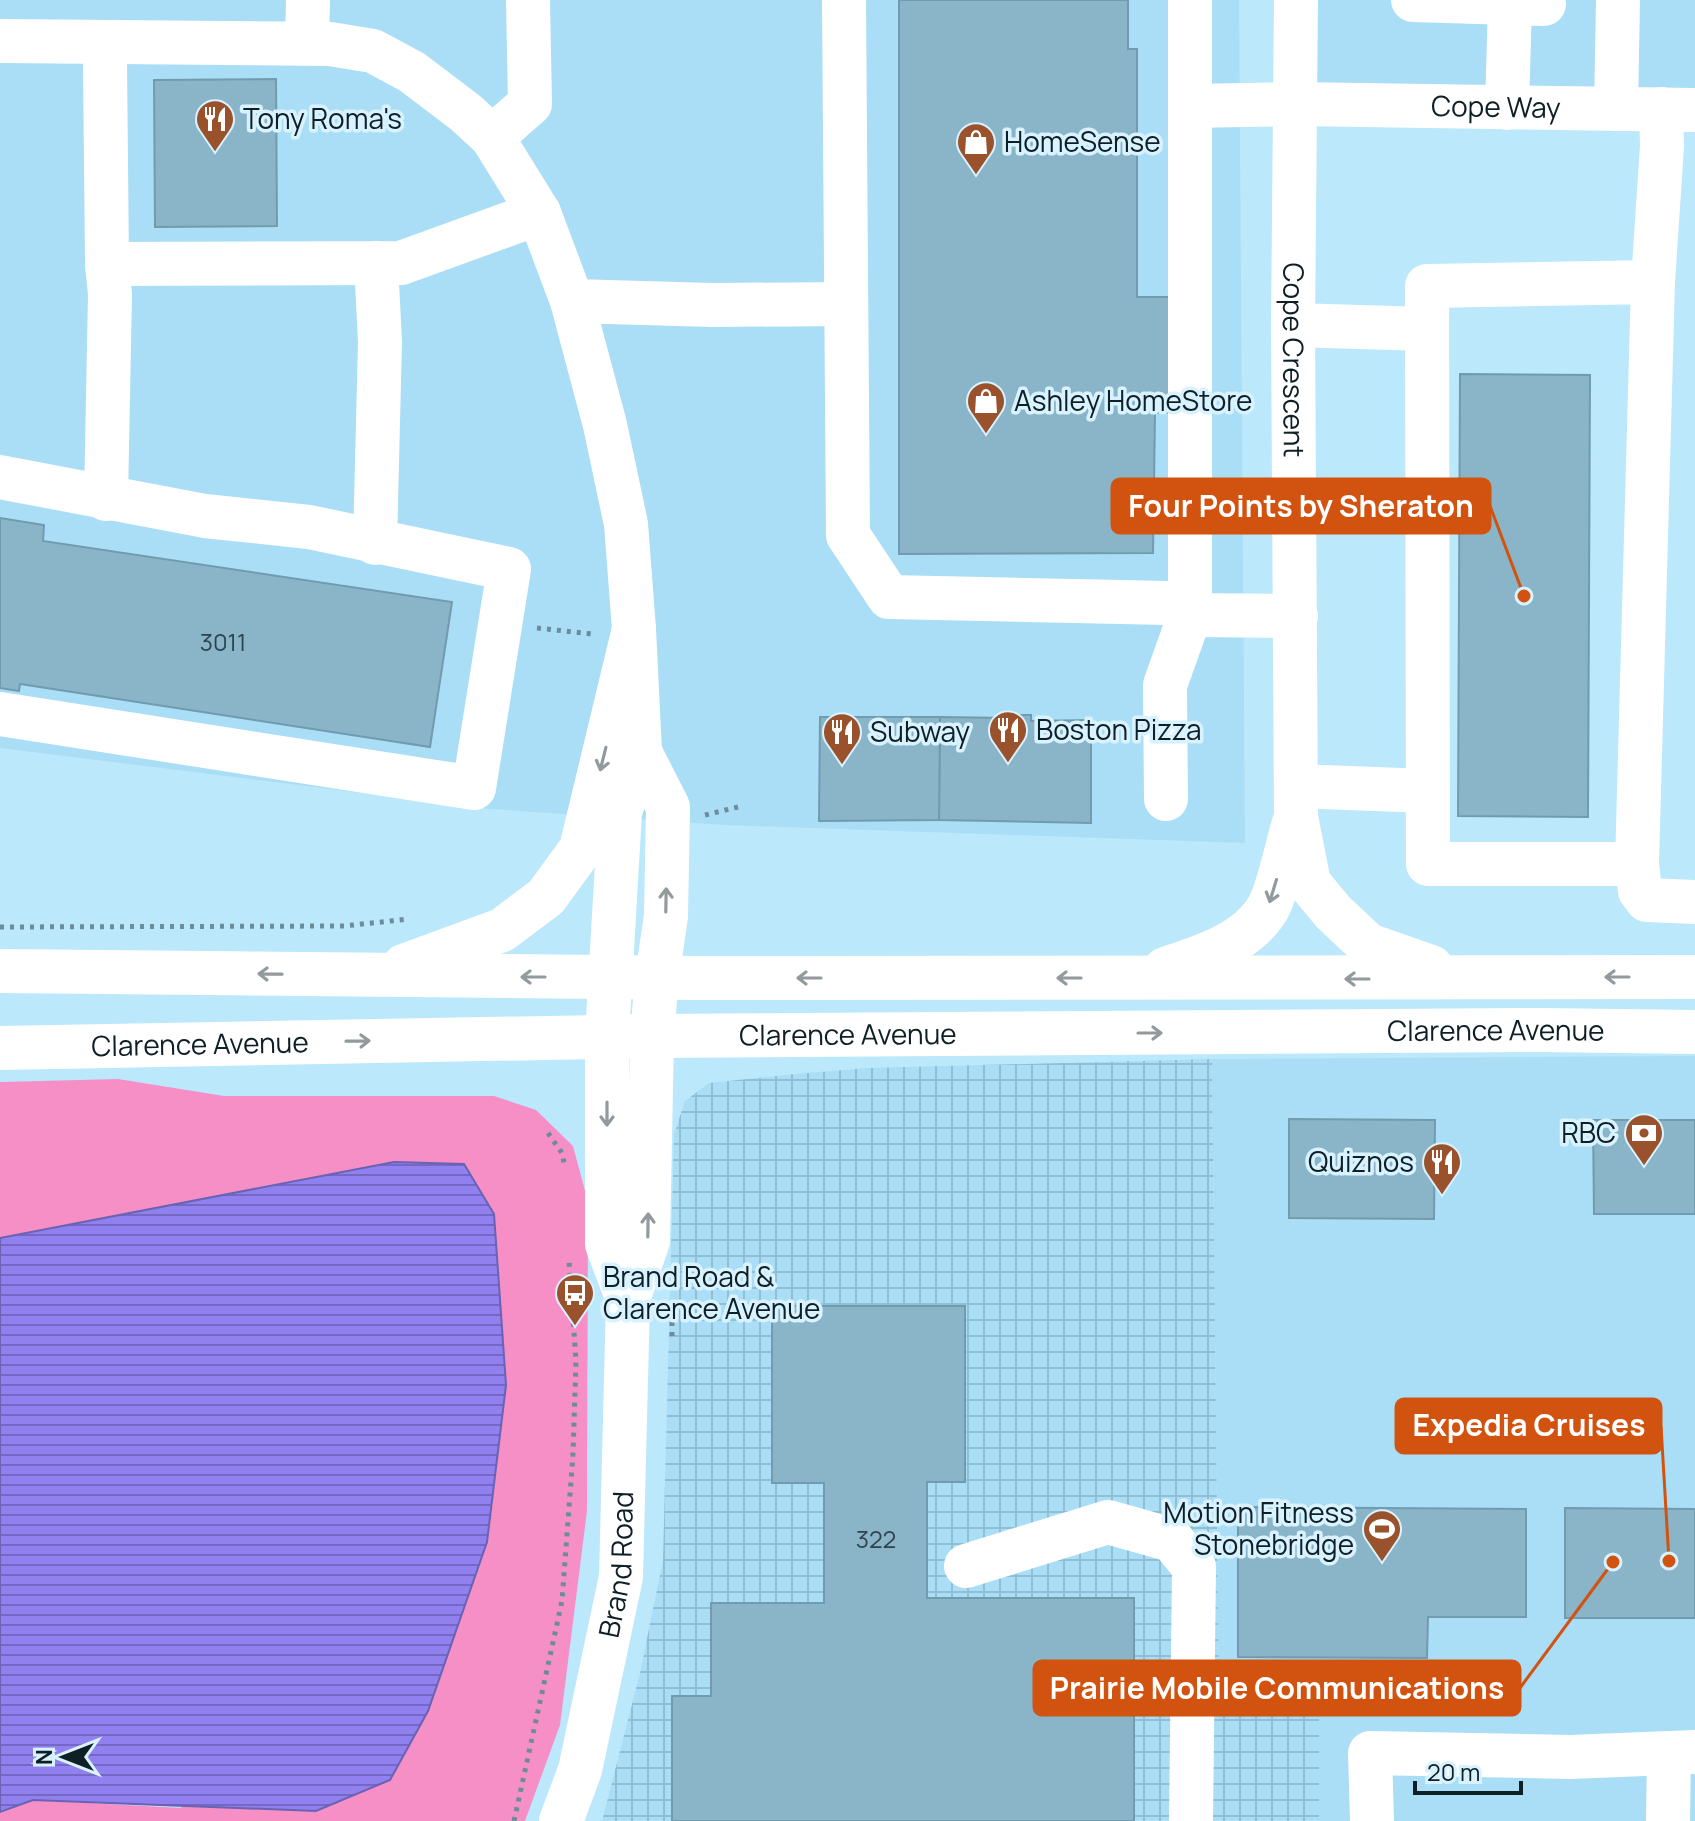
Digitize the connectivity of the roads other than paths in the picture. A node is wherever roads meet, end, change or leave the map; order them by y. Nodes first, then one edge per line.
1 (308, 0) edge
2 (528, 0) edge
3 (844, 0) edge
4 (1190, 0) edge
5 (1296, 0) edge
6 (1413, 0) edge
7 (1618, 0) edge
8 (0, 41) edge
9 (107, 42) junction
10 (307, 43) junction
11 (1297, 104) junction
12 (1190, 106) junction
13 (1507, 108) junction
14 (1616, 109) junction
15 (1678, 109) edge
16 (492, 137) junction
17 (539, 213) junction
18 (1676, 218) edge
19 (376, 263) junction
20 (107, 264) junction
21 (1653, 282) junction
22 (572, 301) junction
23 (846, 304) junction
24 (1293, 325) junction
25 (1427, 329) junction
26 (0, 477) edge
27 (106, 499) junction
28 (375, 543) junction
29 (1190, 615) junction
30 (1296, 616) junction
31 (634, 629) junction
32 (0, 714) edge
33 (640, 752) junction
34 (1428, 791) junction
35 (1166, 799) dead end
36 (1296, 802) junction
37 (1637, 864) junction
38 (1695, 902) edge
39 (0, 971) edge
40 (376, 976) junction
41 (611, 977) junction
42 (657, 977) junction
43 (1695, 977) edge
44 (1138, 978) junction
45 (1463, 978) junction
46 (1695, 1032) edge
47 (607, 1036) junction
48 (652, 1036) junction
49 (0, 1048) edge
50 (628, 1300) junction
51 (966, 1566) dead end
52 (1682, 1752) edge
53 (561, 1821) edge
54 (1191, 1821) edge
55 (1372, 1821) edge
56 (1668, 1821) edge

1 - 10 main road
2 - 16 main road
3 - 23 main road
4 - 12 main road
5 - 11 main road, Cope Crescent
6 - 13 main road
7 - 14 main road
8 - 9 main road
9 - 10 main road
9 - 20 main road
10 - 16 main road
11 - 12 main road, Cope Way
11 - 13 main road, Cope Way
11 - 24 main road, Cope Crescent
12 - 29 main road
13 - 14 main road, Cope Way
14 - 15 main road, Cope Way
15 - 18 main road
16 - 17 main road
17 - 19 main road
17 - 22 main road
18 - 21 main road
19 - 20 main road
19 - 28 main road
20 - 27 main road
21 - 25 main road
21 - 37 main road
22 - 23 main road
22 - 31 main road
23 - 29 main road
24 - 25 main road
24 - 30 main road, Cope Crescent
25 - 34 main road
26 - 27 main road
27 - 28 main road
28 - 32 main road
29 - 30 main road
29 - 35 main road
30 - 36 main road, Cope Crescent
31 - 33 main road
31 -> 40 main road
33 - 41 main road, Brand Road
42 -> 33 main road, Brand Road
34 - 36 main road
34 - 37 main road
36 -> 44 main road
36 - 45 main road
37 - 38 main road
40 -> 39 main road, Clarence Avenue
41 -> 40 main road, Clarence Avenue
41 - 42 main road, Clarence Avenue
41 - 47 main road, Brand Road
44 -> 42 main road, Clarence Avenue
42 - 48 main road, Brand Road
43 -> 45 main road, Clarence Avenue
45 -> 44 main road, Clarence Avenue
48 -> 46 main road, Clarence Avenue
47 - 48 main road, Clarence Avenue
49 -> 47 main road, Clarence Avenue
47 -> 50 main road, Brand Road
50 -> 48 main road, Brand Road
50 - 53 main road, Brand Road
51 - 54 main road
52 - 55 main road
52 - 56 main road

